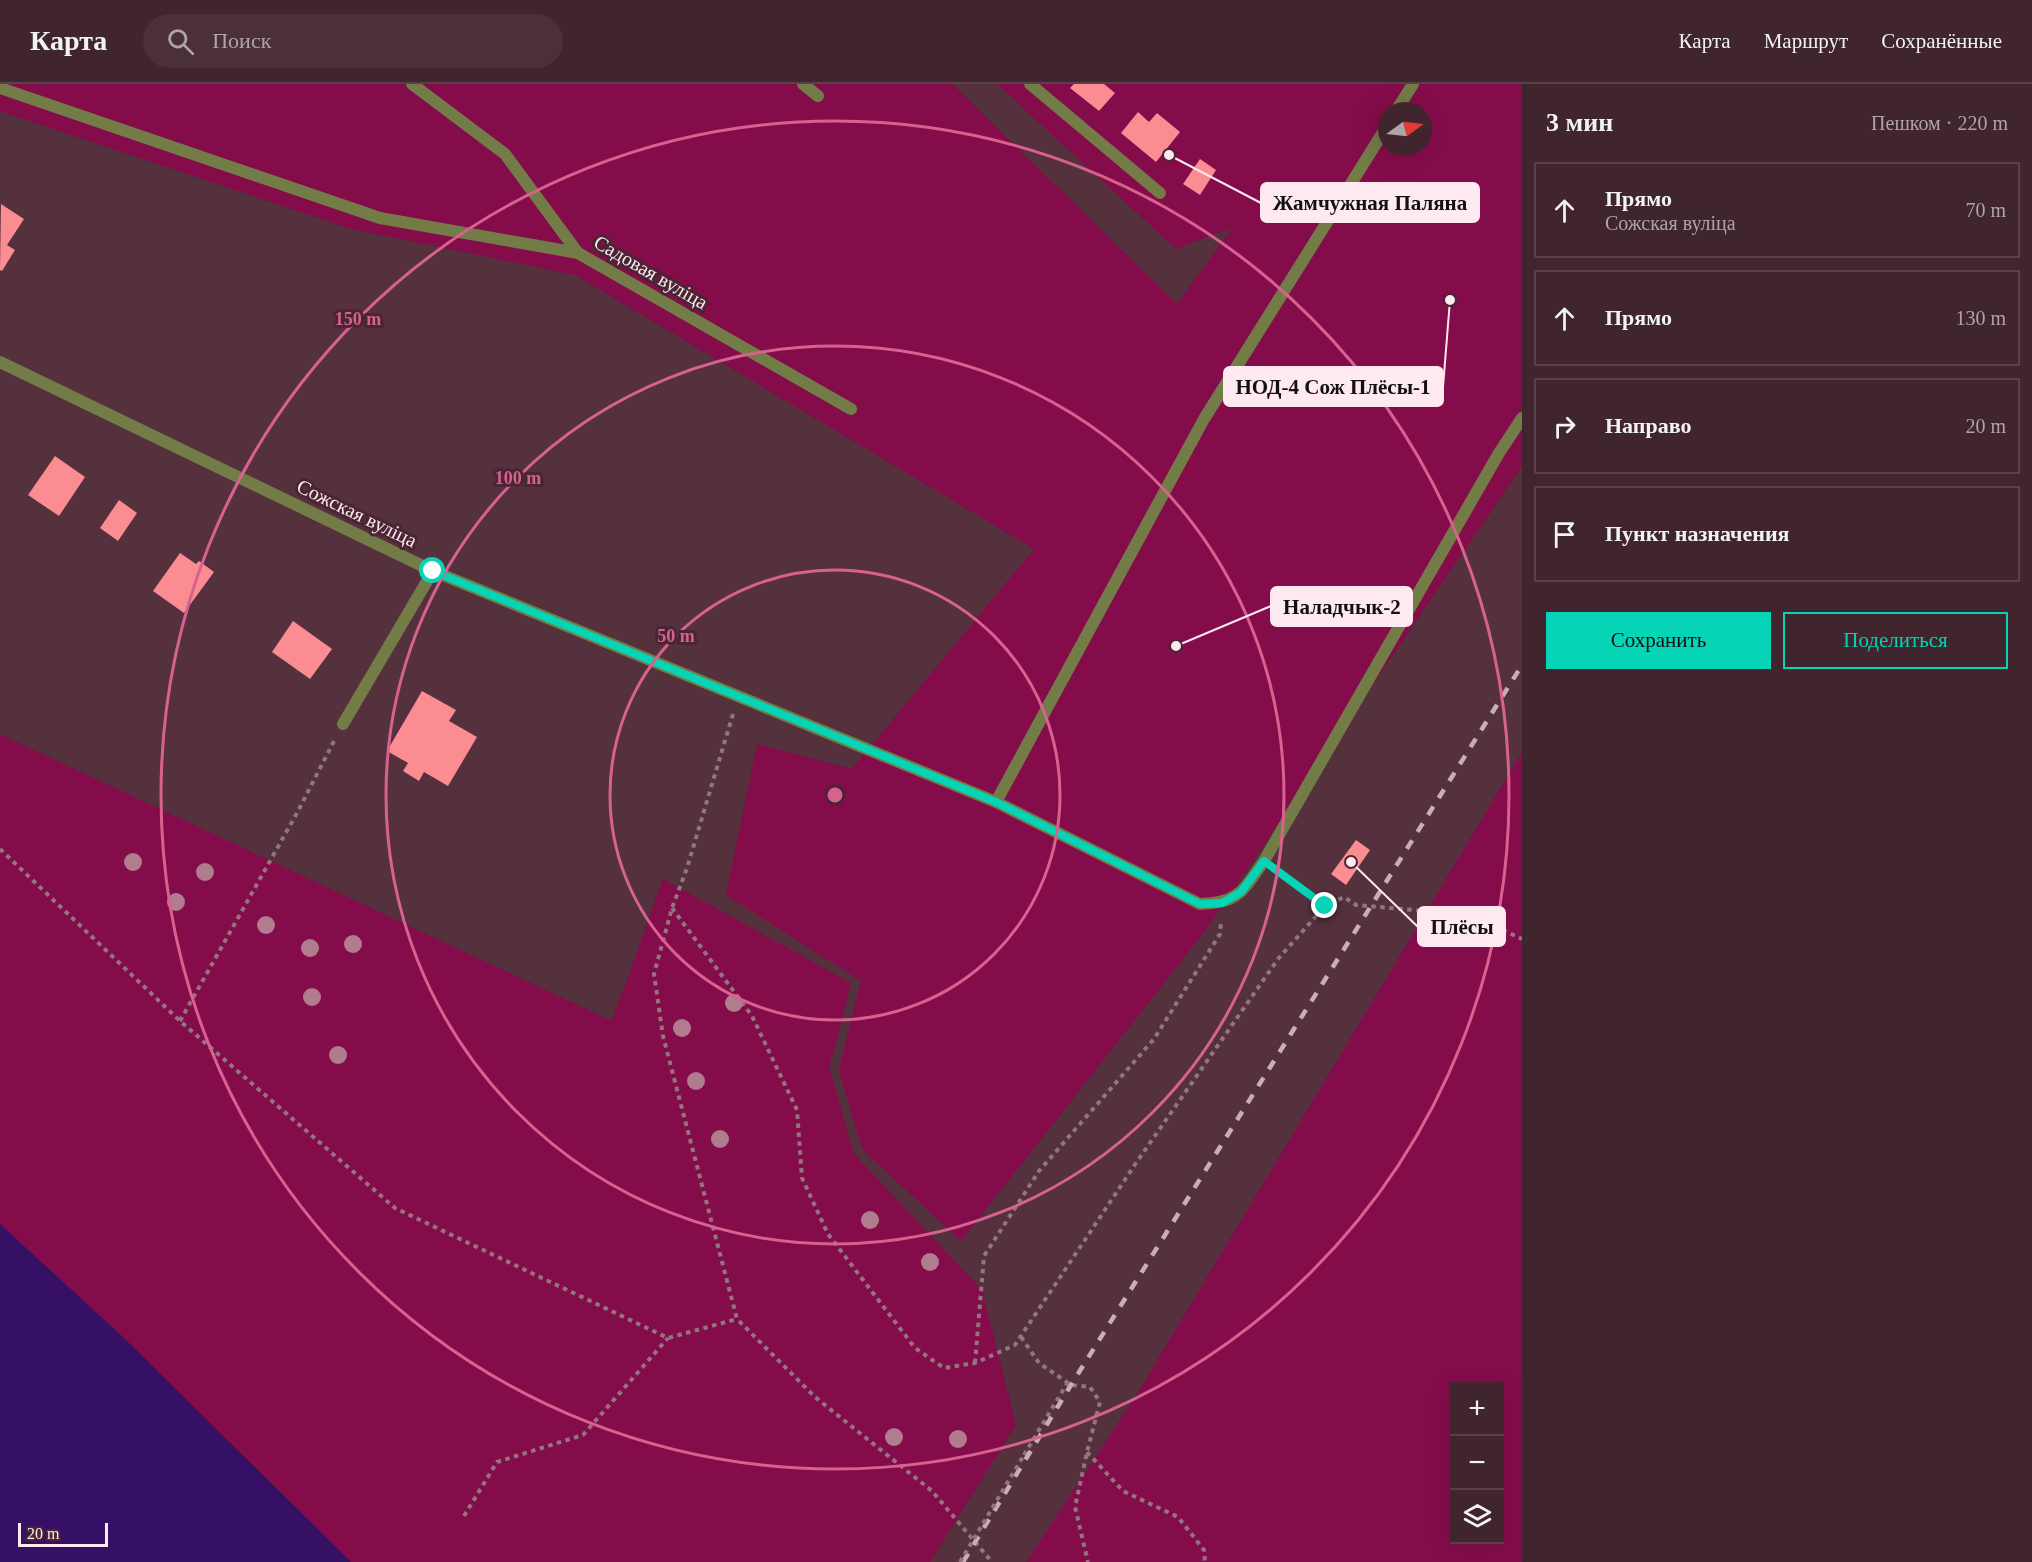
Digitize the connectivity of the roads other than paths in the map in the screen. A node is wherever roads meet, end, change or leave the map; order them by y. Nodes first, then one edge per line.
1 (412, 84) edge
2 (803, 84) edge
3 (1030, 84) edge
4 (1413, 84) edge
5 (0, 88) edge
6 (818, 96) dead end
7 (1402, 102) edge
8 (1378, 140) edge
9 (1160, 193) dead end
10 (578, 253) junction
11 (0, 362) edge
12 (851, 409) dead end
13 (1522, 418) edge
14 (433, 571) junction
15 (343, 724) road end
16 (996, 802) junction

1 - 10 street, Садовая вуліца
2 - 6 street
3 - 9 street
4 - 7 street
5 - 10 street
8 - 16 street
10 - 12 street, Садовая вуліца
11 - 14 street, Сожская вуліца
13 - 16 street, Сожская вуліца
14 - 15 street
14 - 16 street, Сожская вуліца

